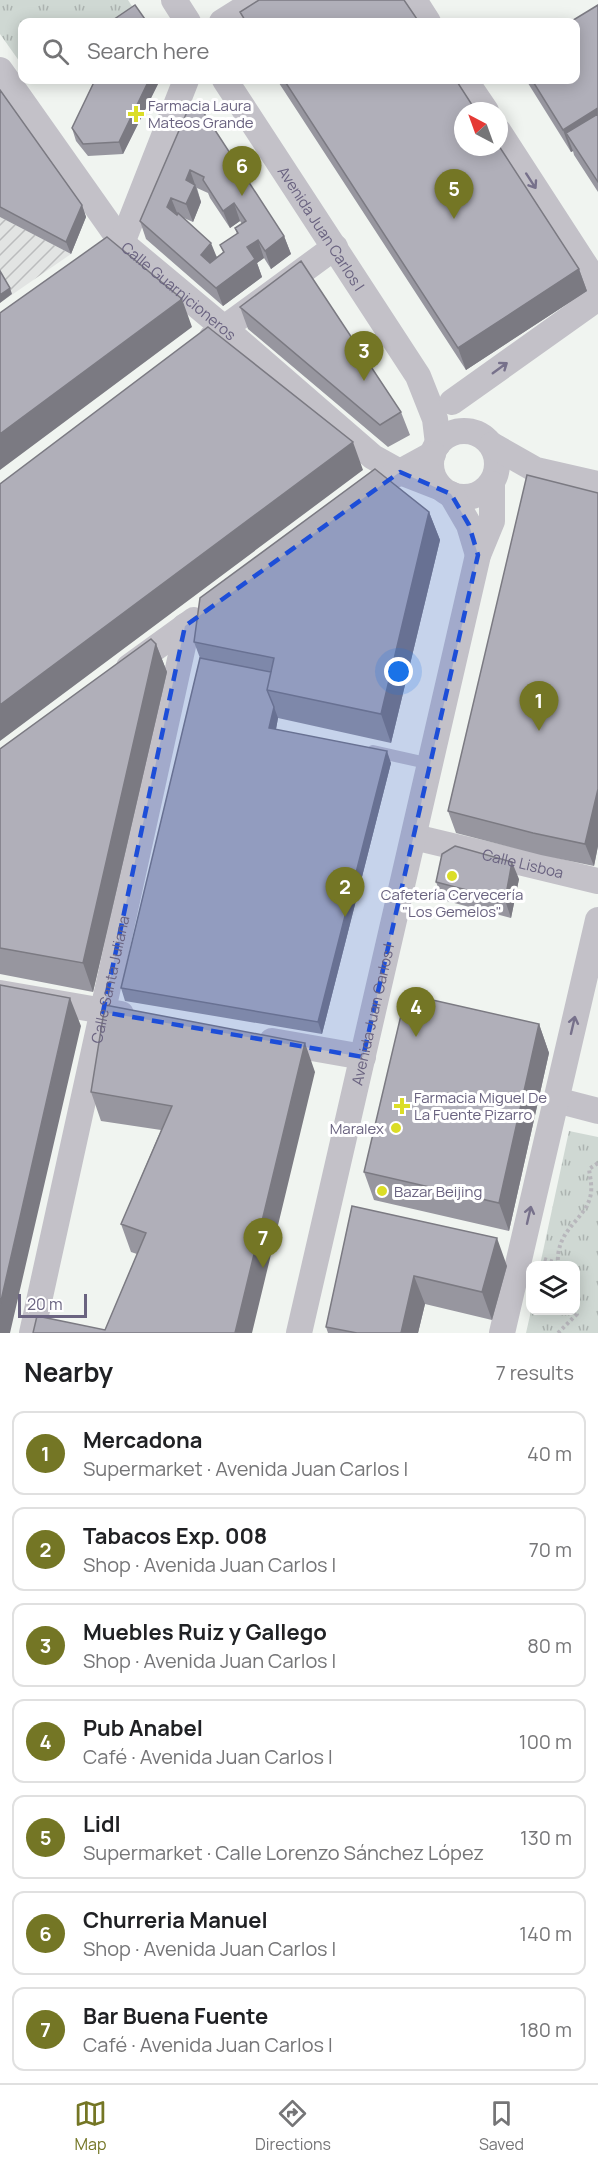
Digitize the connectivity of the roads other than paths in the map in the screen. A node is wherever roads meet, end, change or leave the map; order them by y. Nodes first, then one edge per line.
1 (174, 0) edge
2 (257, 0) edge
3 (414, 0) edge
4 (185, 18) edge
5 (228, 18) edge
6 (425, 18) edge
7 (0, 70) edge
8 (184, 84) edge
9 (228, 84) edge
10 (468, 84) edge
11 (480, 102) edge
12 (508, 146) edge
13 (122, 243) junction
14 (335, 247) junction
15 (94, 263) edge
16 (598, 285) edge
17 (598, 298) edge
18 (224, 328) junction
19 (192, 352) edge
20 (418, 376) junction
21 (452, 402) junction
22 (484, 439) junction
23 (435, 449) junction
24 (536, 470) junction
25 (400, 472) junction
26 (494, 478) junction
27 (598, 484) edge
28 (375, 487) edge
29 (446, 491) junction
30 (478, 555) junction
31 (214, 605) edge
32 (185, 626) junction
33 (111, 680) edge
34 (362, 749) edge
35 (431, 764) junction
36 (414, 837) junction
37 (598, 881) edge
38 (598, 920) edge
39 (0, 993) edge
40 (104, 1012) junction
41 (146, 1019) edge
42 (247, 1037) edge
43 (363, 1057) junction
44 (556, 1100) junction
45 (598, 1111) edge
46 (494, 1244) edge
47 (531, 1254) junction
48 (32, 1333) edge
49 (299, 1333) edge
50 (502, 1333) edge

1 - 4 street
2 - 5 street
3 - 6 street
7 - 13 street, Calle Guarnicioneros
8 - 13 street
9 - 14 street, Avenida Juan Carlos I
10 - 11 street
12 -> 16 street
13 - 15 street
13 - 18 street, Calle Guarnicioneros
14 - 18 street
14 - 20 street, Avenida Juan Carlos I
21 -> 17 street
18 - 19 street
18 - 25 street, Calle Guarnicioneros
20 - 21 street, Avenida Juan Carlos I
20 - 23 street, Avenida Juan Carlos I
21 - 22 street, Avenida Juan Carlos I
22 - 23 street
22 - 24 street
22 - 26 street
23 - 25 street
23 - 29 street
24 - 26 street
24 - 27 street
25 - 28 street
25 - 29 street, Calle Guarnicioneros
26 - 29 street
26 - 30 street, Avenida Juan Carlos I
29 - 30 street, Avenida Juan Carlos I
30 - 35 street, Avenida Juan Carlos I
31 - 32 street
32 - 33 street
32 - 40 street, Calle Santa Juliana
34 - 35 lane
35 - 36 street, Avenida Juan Carlos I
36 - 37 street, Calle Lisboa
36 - 43 street, Avenida Juan Carlos I
44 -> 38 street
39 - 40 street
40 - 41 street
40 - 48 street, Calle Santa Juliana
42 - 43 street
43 - 49 street, Avenida Juan Carlos I
44 - 45 street
47 -> 44 street
46 - 47 street
47 - 50 street

